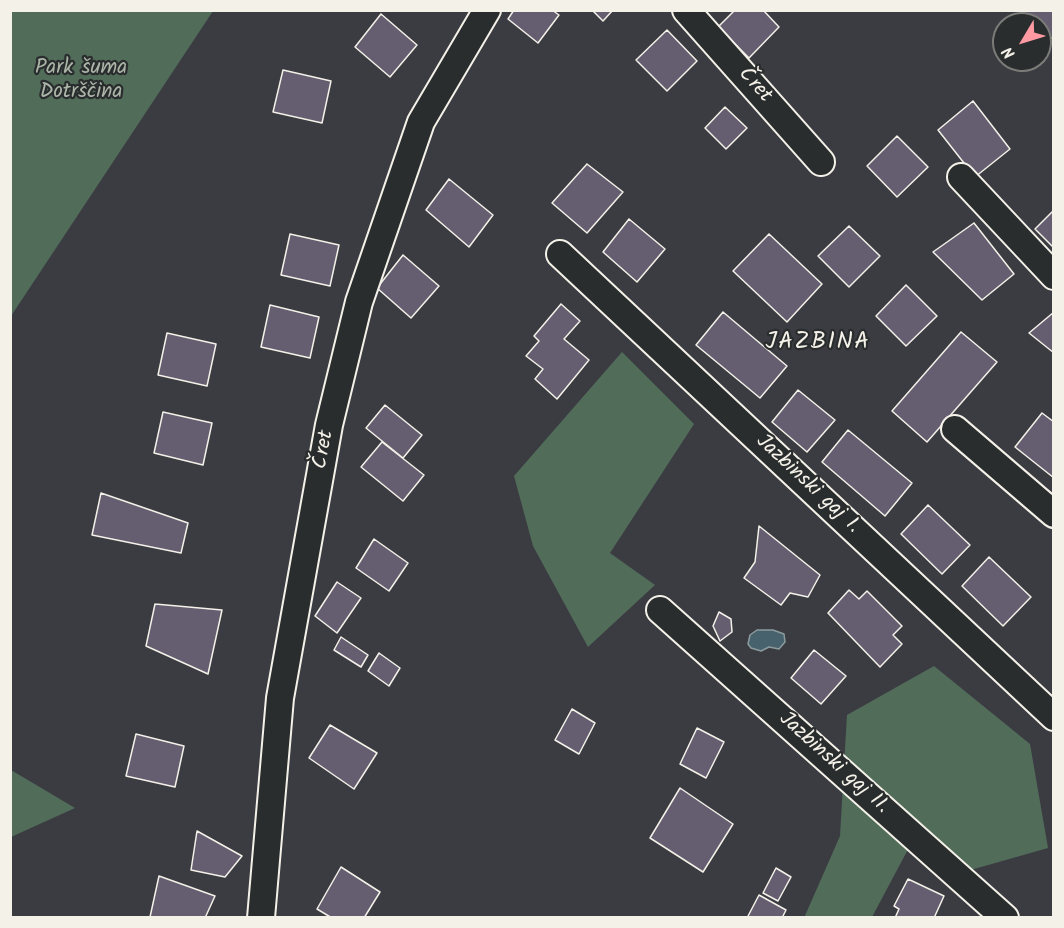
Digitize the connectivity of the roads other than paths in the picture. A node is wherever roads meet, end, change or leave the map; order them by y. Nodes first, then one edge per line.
1 (487, 10) edge
2 (686, 10) edge
3 (821, 162) dead end
4 (961, 177) dead end
5 (560, 254) dead end
6 (1053, 276) edge
7 (955, 429) dead end
8 (1053, 514) edge
9 (660, 610) dead end
10 (1053, 717) edge
11 (261, 918) edge
12 (1005, 918) edge

1 - 11 street, Čret
2 - 3 street, Čret
4 - 6 street
5 - 10 street, Jazbinski gaj I.
7 - 8 street
9 - 12 street, Jazbinski gaj II.

